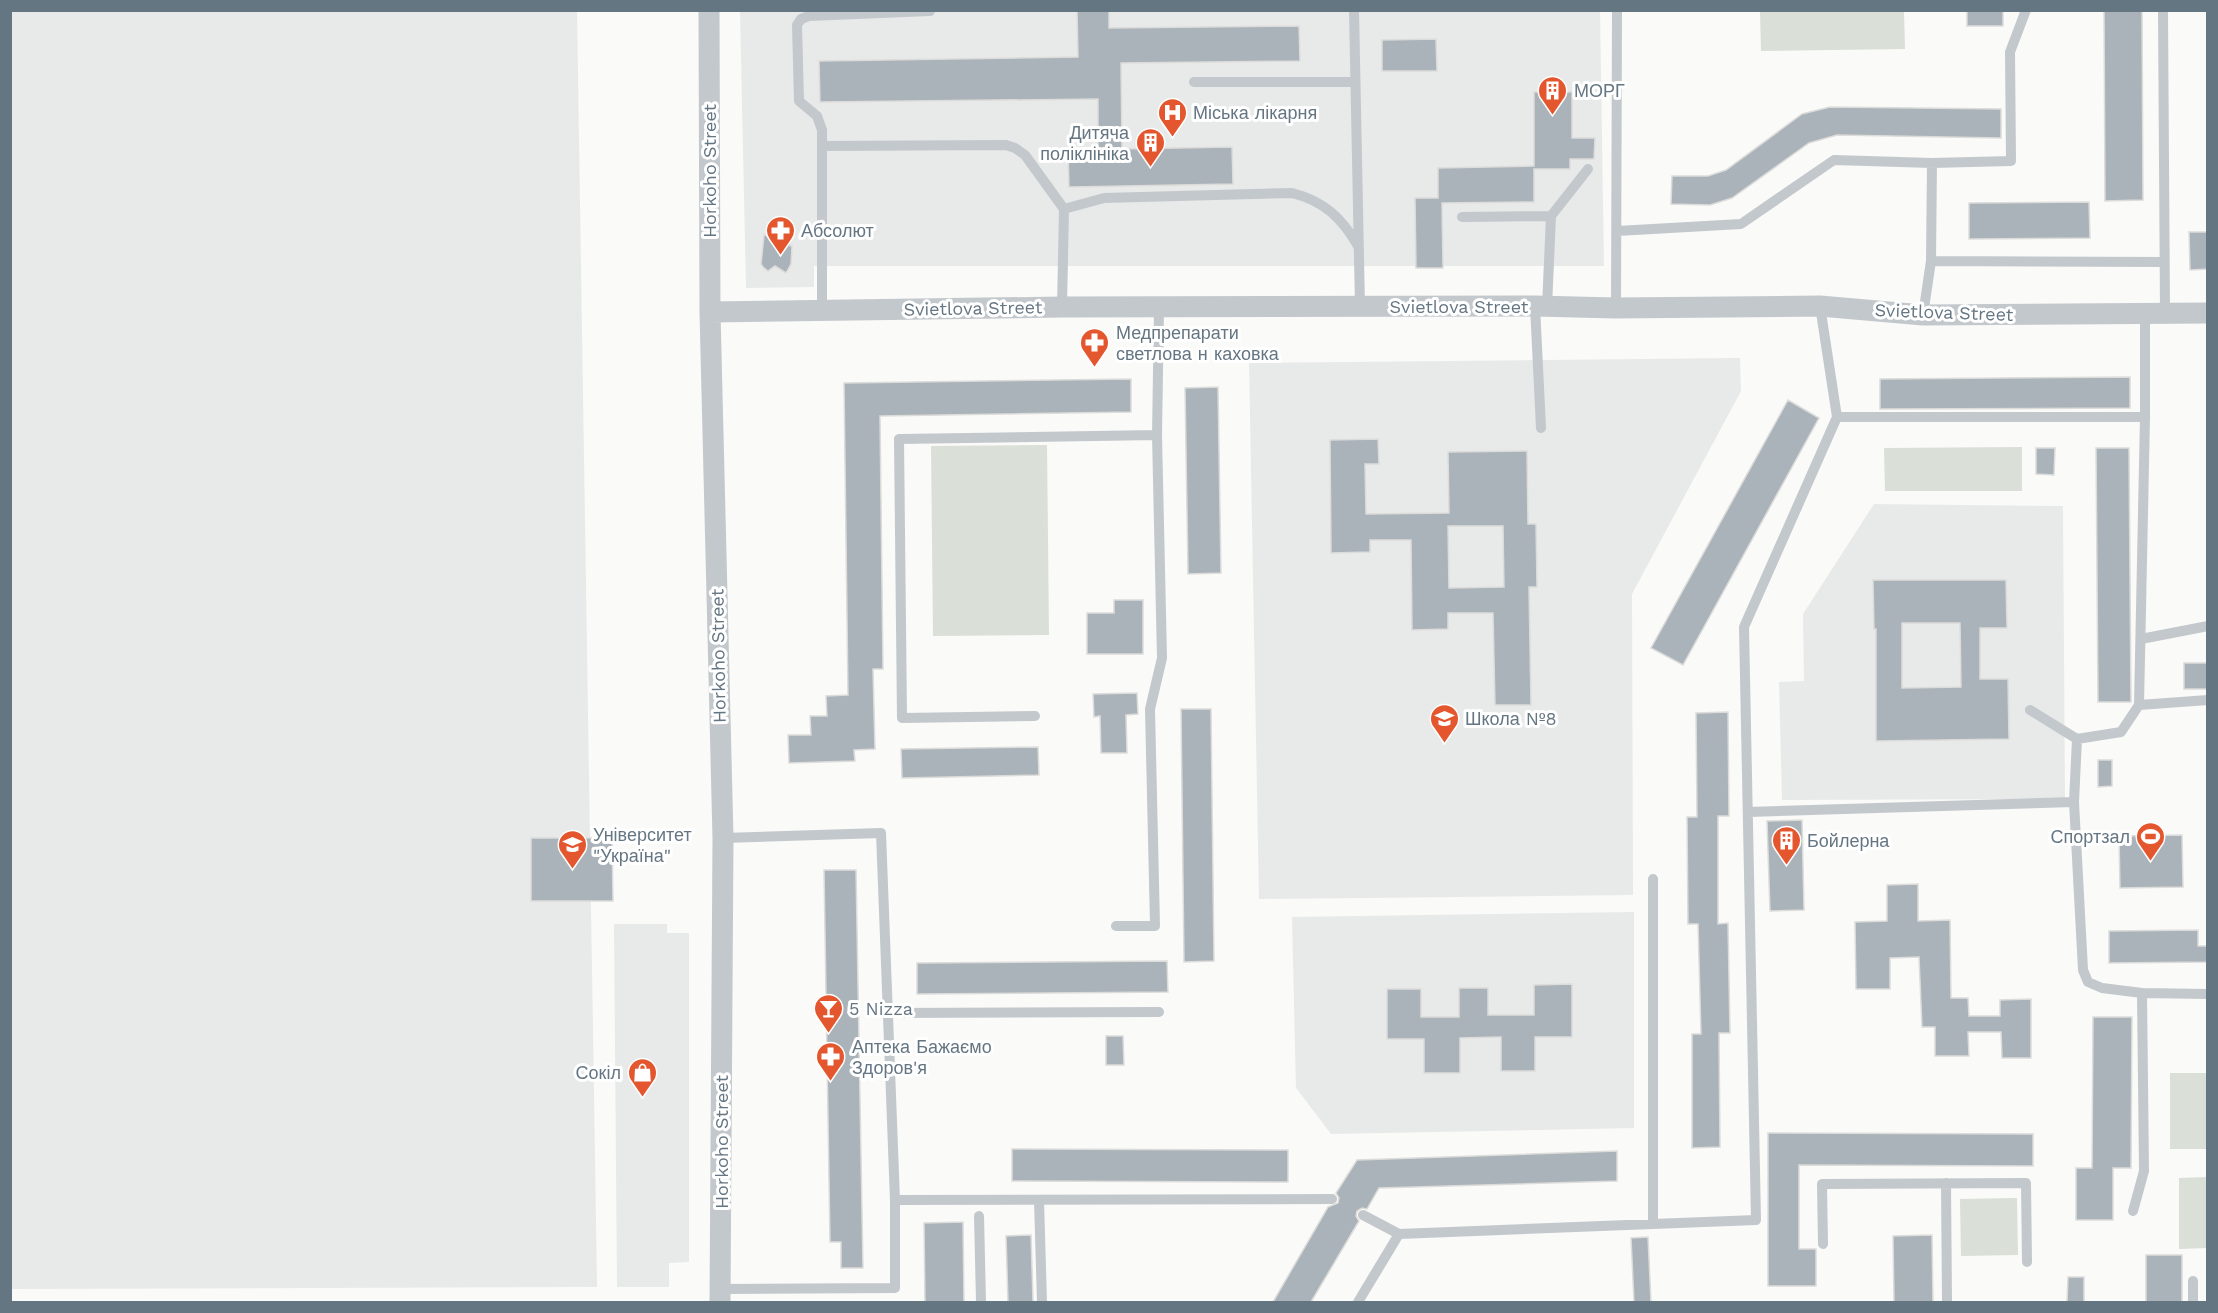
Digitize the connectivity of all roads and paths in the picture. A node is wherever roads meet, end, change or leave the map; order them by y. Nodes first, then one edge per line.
1 (709, 10) edge
2 (1354, 10) edge
3 (1617, 10) edge
4 (2026, 10) edge
5 (2163, 10) edge
6 (930, 11) edge
7 (1194, 82) dead end
8 (1355, 82) junction
9 (822, 146) junction
10 (1932, 163) junction
11 (1588, 169) dead end
12 (1064, 208) junction
13 (1551, 216) junction
14 (1462, 217) dead end
15 (1617, 231) junction
16 (1358, 246) junction
17 (1931, 261) junction
18 (2164, 262) junction
19 (1541, 306) junction
20 (1820, 306) junction
21 (1062, 307) junction
22 (1360, 307) junction
23 (1159, 308) junction
24 (1616, 308) junction
25 (822, 310) junction
26 (710, 312) junction
27 (2155, 313) junction
28 (2208, 313) edge
29 (1923, 315) junction
30 (1837, 417) junction
31 (2145, 417) junction
32 (1541, 428) dead end
33 (1157, 435) junction
34 (2208, 626) edge
35 (2141, 639) junction
36 (2208, 700) edge
37 (2139, 705) junction
38 (2030, 710) dead end
39 (1035, 716) dead end
40 (2077, 738) junction
41 (2074, 802) junction
42 (1748, 812) junction
43 (723, 838) junction
44 (1653, 879) dead end
45 (1116, 926) dead end
46 (2142, 993) junction
47 (2208, 994) edge
48 (888, 1012) junction
49 (1159, 1012) dead end
50 (1946, 1183) junction
51 (1332, 1199) dead end
52 (895, 1200) junction
53 (1039, 1200) junction
54 (2133, 1211) dead end
55 (1363, 1215) dead end
56 (979, 1216) dead end
57 (1653, 1224) junction
58 (1399, 1234) junction
59 (1823, 1244) dead end
60 (2027, 1262) dead end
61 (2193, 1281) dead end
62 (720, 1296) edge
63 (981, 1302) edge
64 (1042, 1302) edge
65 (1358, 1302) edge
66 (1947, 1302) edge
67 (2193, 1302) edge

1 - 26 street, Horkoho Street
2 - 8 lane
3 - 15 lane
4 - 10 lane
5 - 18 lane
6 - 9 lane
7 - 8 lane
8 - 16 lane
9 - 12 lane
9 - 25 lane
10 - 15 lane
10 - 17 lane
11 - 13 lane
12 - 16 lane
12 - 21 lane
13 - 14 lane
13 - 19 lane
15 - 24 lane
16 - 22 lane
17 - 18 lane
17 - 29 lane
18 - 27 lane
19 - 22 street, Svietlova Street
19 - 24 street, Svietlova Street
19 - 32 lane
20 - 24 street, Svietlova Street
20 - 29 street, Svietlova Street
20 - 30 lane
21 - 23 street, Svietlova Street
21 - 25 street, Svietlova Street
22 - 23 street, Svietlova Street
23 - 33 lane
25 - 26 street, Svietlova Street
26 - 43 street, Horkoho Street
27 - 28 street, Svietlova Street
27 - 29 street, Svietlova Street
27 - 31 lane
30 - 31 lane
30 - 42 lane
31 - 35 lane
33 - 39 lane
33 - 45 lane
34 - 35 lane
35 - 37 lane
36 - 37 lane
37 - 40 lane
38 - 40 lane
40 - 41 lane
41 - 42 lane
41 - 46 lane
42 - 57 lane
43 - 48 lane
43 - 62 street, Horkoho Street
44 - 57 lane
46 - 47 lane
46 - 54 lane
48 - 49 lane
48 - 52 lane
50 - 59 lane
50 - 60 lane
50 - 66 lane
51 - 53 lane
52 - 53 lane
52 - 62 lane
53 - 64 lane
55 - 58 lane
56 - 63 lane
57 - 58 lane
58 - 65 lane
61 - 67 lane

